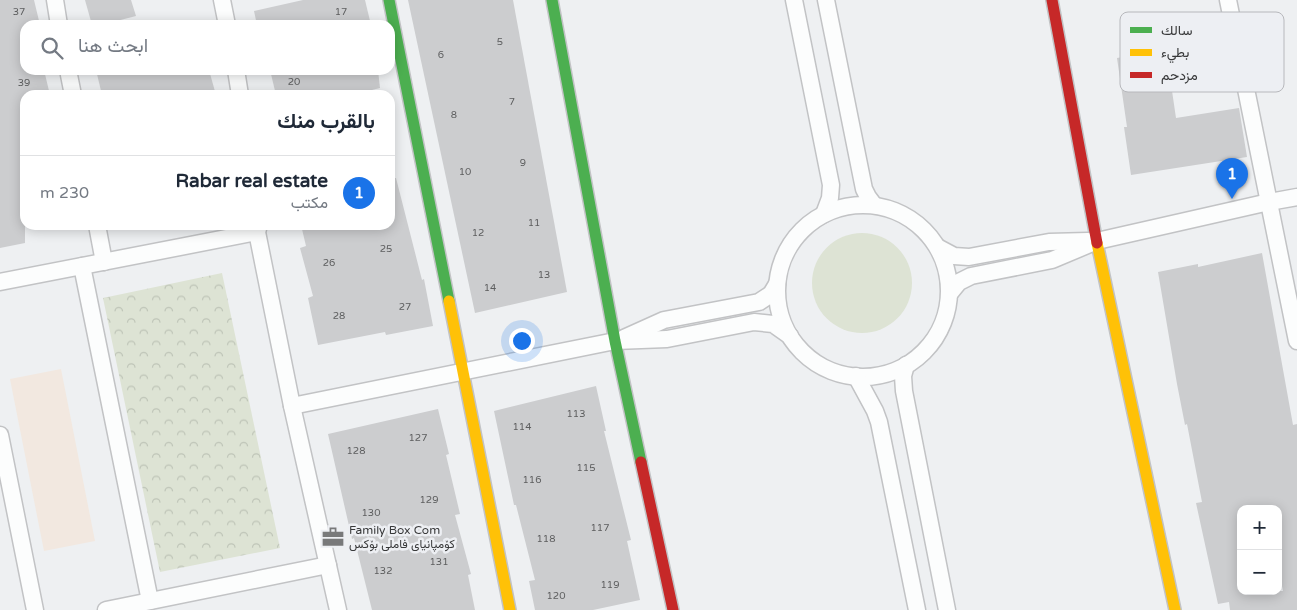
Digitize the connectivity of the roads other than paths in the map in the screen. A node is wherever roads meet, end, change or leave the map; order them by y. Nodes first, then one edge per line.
1 (55, 0) edge
2 (222, 0) edge
3 (389, 0) edge
4 (552, 0) edge
5 (794, 0) edge
6 (826, 0) edge
7 (1052, 0) edge
8 (58, 20) edge
9 (226, 20) edge
10 (393, 20) edge
11 (395, 31) edge
12 (69, 75) edge
13 (237, 75) edge
14 (71, 90) edge
15 (239, 90) edge
16 (1247, 92) edge
17 (1297, 197) edge
18 (1269, 202) junction
19 (874, 205) junction
20 (824, 214) junction
21 (98, 230) edge
22 (249, 230) edge
23 (258, 230) edge
24 (1097, 241) junction
25 (939, 248) junction
26 (104, 262) junction
27 (82, 266) junction
28 (0, 282) edge
29 (777, 284) junction
30 (950, 293) junction
31 (790, 336) junction
32 (1297, 340) edge
33 (615, 342) junction
34 (906, 365) junction
35 (462, 372) junction
36 (856, 376) junction
37 (292, 406) junction
38 (0, 435) edge
39 (2, 456) edge
40 (328, 565) junction
41 (150, 601) junction
42 (177, 603) edge
43 (35, 610) edge
44 (106, 610) edge
45 (338, 610) edge
46 (510, 610) edge
47 (673, 610) edge
48 (917, 610) edge
49 (947, 610) edge
50 (1175, 610) edge

1 - 8 street
2 - 9 street
3 - 10 street
4 - 33 street
5 - 20 street
6 - 19 street
7 - 24 street
11 - 35 street
12 - 14 street
13 - 15 street
16 - 18 street
17 - 18 street
18 - 24 street
18 - 32 street
19 - 20 street
19 - 25 street
20 - 29 street
21 - 26 street
22 - 26 street
23 - 37 street
24 - 25 street
24 - 30 street
24 - 50 street
25 - 30 street
26 - 27 street
27 - 28 street
27 - 41 street
29 - 31 street
29 - 33 street
30 - 34 street
31 - 33 street
31 - 36 street
33 - 35 street
33 - 47 street
34 - 36 street
34 - 49 street
35 - 37 street
35 - 46 street
36 - 48 street
37 - 40 street
38 - 39 street
39 - 43 street
40 - 42 street
40 - 45 street
41 - 42 street
41 - 44 street

